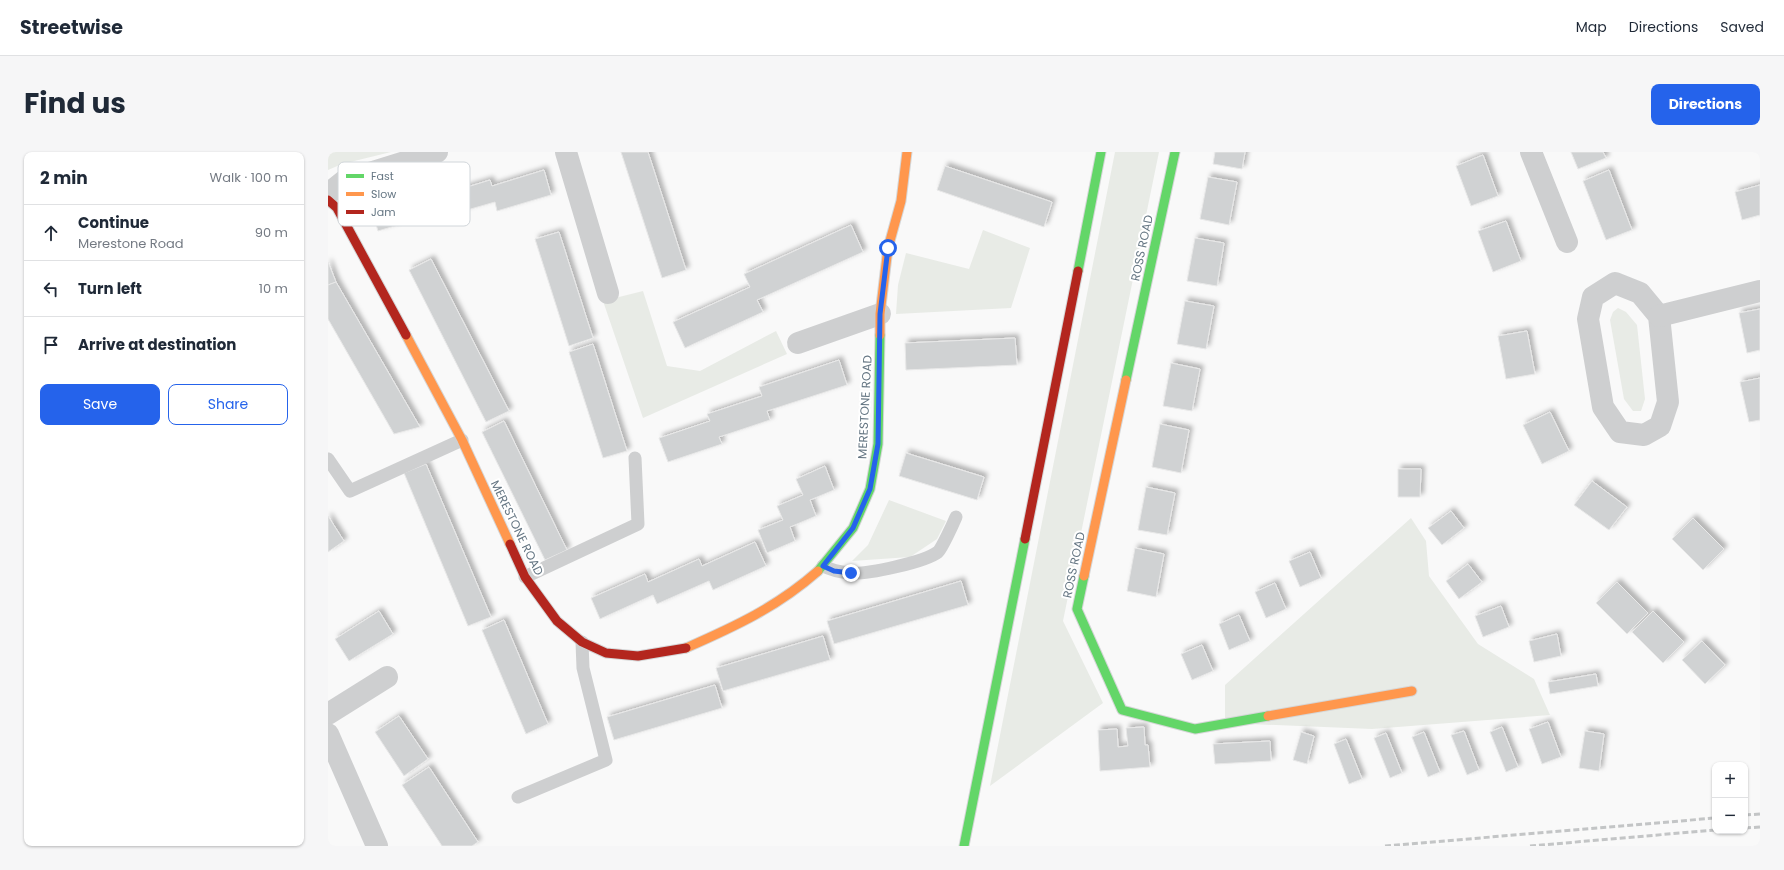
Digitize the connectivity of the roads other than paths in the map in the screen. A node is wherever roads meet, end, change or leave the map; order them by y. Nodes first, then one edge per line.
1 (436, 152) edge
2 (566, 152) edge
3 (907, 152) edge
4 (1101, 152) edge
5 (1175, 152) edge
6 (1531, 152) edge
7 (404, 162) edge
8 (338, 186) edge
9 (328, 194) edge
10 (328, 200) edge
11 (338, 210) edge
12 (347, 226) edge
13 (1567, 242) dead end
14 (1760, 291) edge
15 (608, 293) dead end
16 (880, 314) junction
17 (1659, 316) junction
18 (798, 343) dead end
19 (462, 440) junction
20 (635, 458) dead end
21 (328, 459) edge
22 (956, 517) dead end
23 (823, 566) junction
24 (525, 577) junction
25 (582, 642) junction
26 (387, 677) dead end
27 (1412, 691) dead end
28 (328, 714) edge
29 (328, 734) edge
30 (518, 797) dead end
31 (377, 846) edge
32 (964, 846) edge

1 - 7 street
2 - 15 street
3 - 16 main road, MERESTONE ROAD
4 - 32 main road
5 - 27 main road, ROSS ROAD
6 - 13 street
8 - 9 street
10 - 11 main road, MERESTONE ROAD
12 - 19 main road, MERESTONE ROAD
14 - 17 street
16 - 18 street
16 - 23 main road, MERESTONE ROAD
17 - 17 street
19 - 21 lane
19 - 24 main road, MERESTONE ROAD
20 - 24 lane
22 - 23 lane
23 - 25 main road, MERESTONE ROAD
24 - 25 main road, MERESTONE ROAD
25 - 30 lane
26 - 28 street
29 - 31 street

